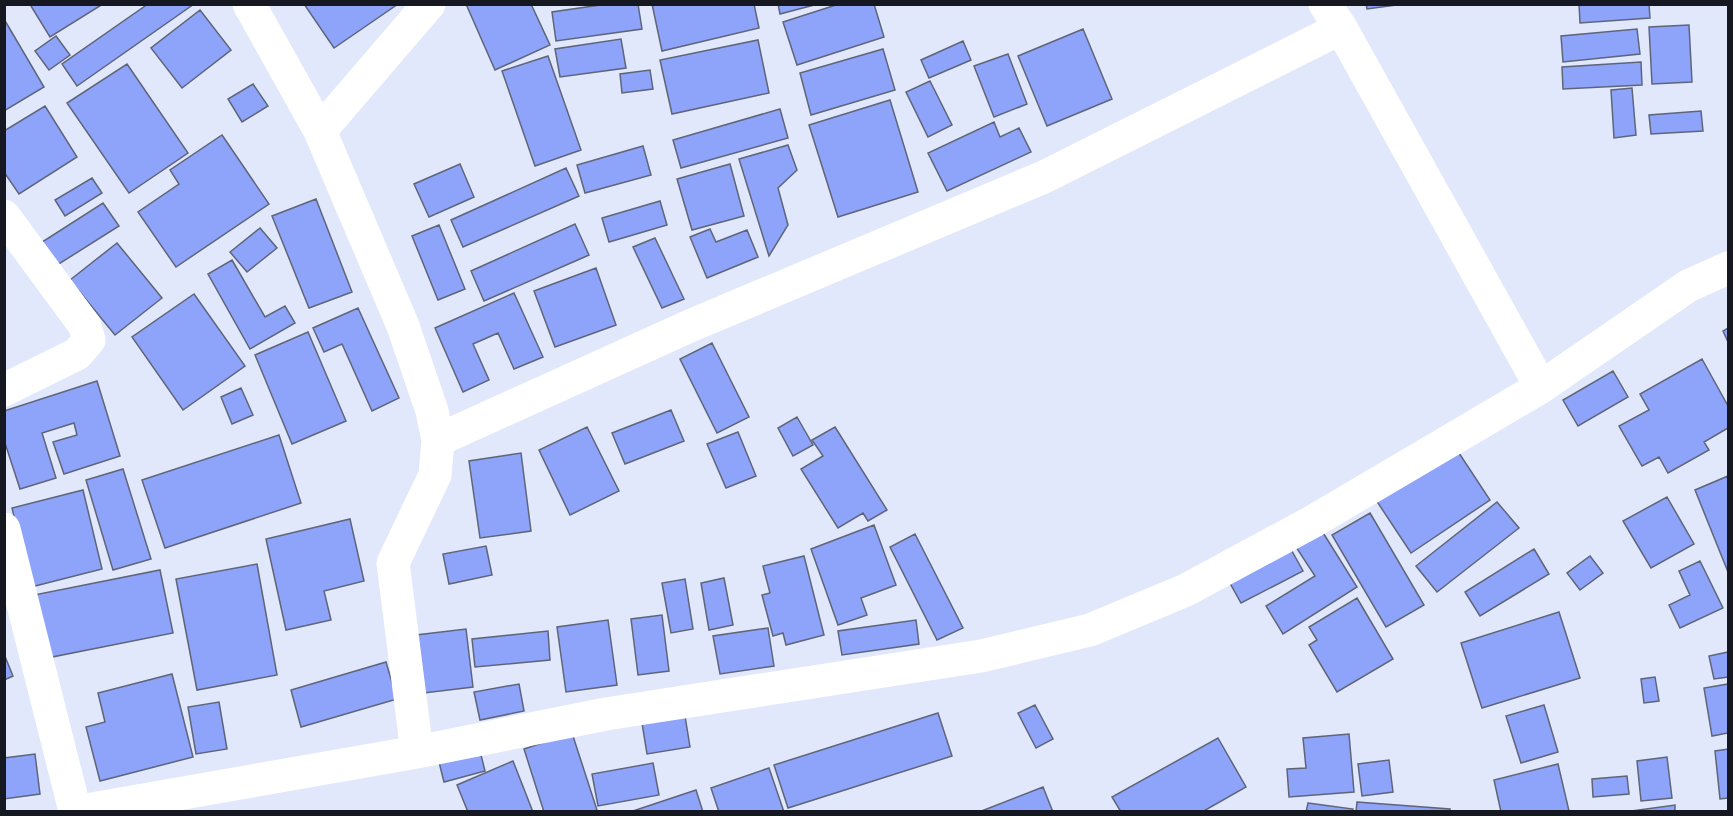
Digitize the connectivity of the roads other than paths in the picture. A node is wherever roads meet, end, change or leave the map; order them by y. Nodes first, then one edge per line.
1 (249, 4) edge
2 (429, 4) edge
3 (1333, 16) edge
4 (320, 131) junction
5 (4, 216) edge
6 (1728, 268) edge
7 (1541, 387) junction
8 (4, 390) edge
9 (438, 440) junction
10 (4, 530) edge
11 (417, 752) junction
12 (75, 812) edge

1 - 4 street
2 - 4 street
3 - 7 street
3 - 9 street
4 - 9 street
5 - 8 street
6 - 7 street
7 - 11 street
9 - 11 street
10 - 12 street
11 - 12 street

